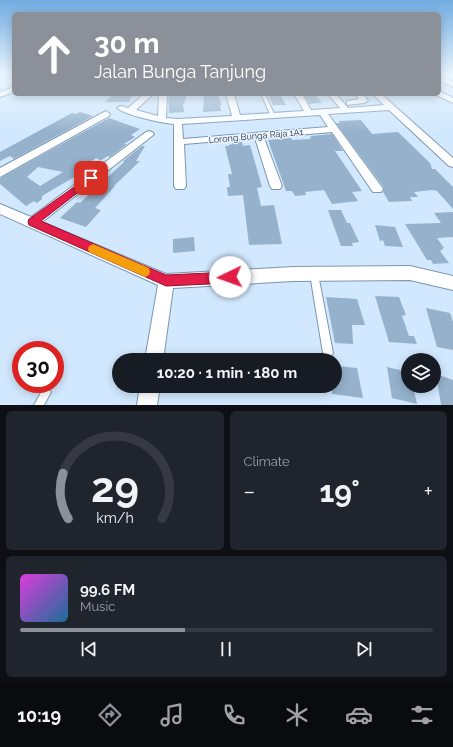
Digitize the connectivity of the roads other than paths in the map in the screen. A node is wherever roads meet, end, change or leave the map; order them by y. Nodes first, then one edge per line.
1 (442, 94) edge
2 (146, 96) edge
3 (163, 96) edge
4 (231, 96) edge
5 (264, 96) edge
6 (299, 96) edge
7 (334, 96) edge
8 (360, 96) edge
9 (379, 96) edge
10 (453, 102) edge
11 (343, 107) junction
12 (392, 107) junction
13 (322, 112) junction
14 (309, 113) junction
15 (106, 114) dead end
16 (273, 116) junction
17 (237, 118) junction
18 (162, 120) junction
19 (178, 122) junction
20 (334, 129) junction
21 (149, 134) dead end
22 (259, 136) junction
23 (178, 142) junction
24 (453, 164) edge
25 (0, 173) edge
26 (180, 186) dead end
27 (276, 186) dead end
28 (377, 189) dead end
29 (0, 209) edge
30 (33, 222) junction
31 (314, 274) junction
32 (166, 281) junction
33 (453, 283) edge
34 (155, 353) edge
35 (328, 353) dead end
36 (45, 393) edge
37 (149, 393) edge
38 (39, 405) edge
39 (147, 405) edge

1 - 10 street
2 - 18 street
3 - 18 street
4 - 17 street
5 - 16 lane
6 - 14 street
7 - 11 street
8 - 11 street
9 - 12 street
11 - 12 street
11 - 13 street
12 - 24 street
13 - 14 street
13 - 20 street
14 - 16 street
15 - 25 street
16 - 17 street
17 - 19 street
18 - 19 street
19 - 23 street
20 - 22 street, Lorong Bunga Raja 1A1
20 - 28 street
21 - 30 street
22 - 23 street, Lorong Bunga Raja 1A1
22 - 27 street
23 - 26 street
29 - 30 street
30 - 32 street
31 - 32 street
31 - 33 street
31 - 35 lane
32 - 34 street
36 - 38 lane
37 - 39 street

